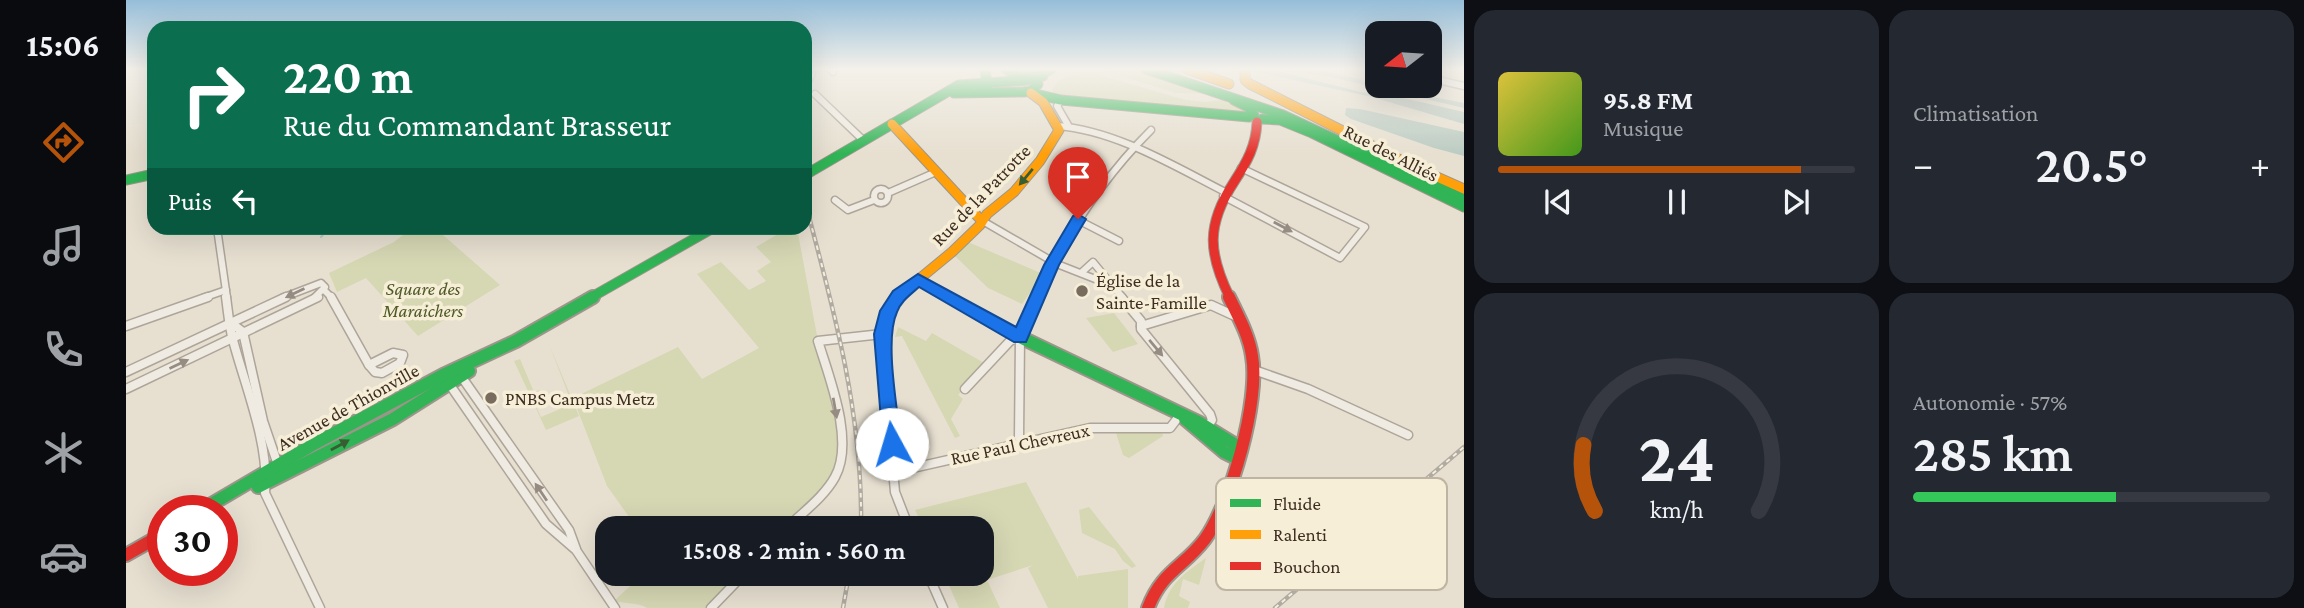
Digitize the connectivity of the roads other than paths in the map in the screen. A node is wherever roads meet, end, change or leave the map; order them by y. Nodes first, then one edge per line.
1 (819, 97) edge
2 (940, 97) edge
3 (1035, 97) edge
4 (1048, 97) edge
5 (1227, 97) edge
6 (1235, 97) edge
7 (1249, 97) edge
8 (1264, 97) edge
9 (1280, 97) edge
10 (1232, 99) junction
11 (1061, 100) junction
12 (1256, 118) junction
13 (1061, 126) junction
14 (889, 127) junction
15 (1085, 128) junction
16 (1151, 130) dead end
17 (1312, 133) junction
18 (867, 139) junction
19 (1132, 150) junction
20 (1402, 162) junction
21 (147, 168) edge
22 (1241, 168) junction
23 (812, 171) edge
24 (936, 172) junction
25 (126, 173) edge
26 (147, 176) edge
27 (126, 180) edge
28 (1224, 194) junction
29 (1464, 199) edge
30 (835, 200) dead end
31 (1078, 219) junction
32 (981, 220) junction
33 (218, 235) edge
34 (701, 235) edge
35 (1119, 242) dead end
36 (1054, 261) junction
37 (1081, 273) junction
38 (918, 280) junction
39 (1112, 286) junction
40 (226, 290) junction
41 (325, 291) junction
42 (268, 306) junction
43 (1235, 316) junction
44 (274, 317) junction
45 (231, 323) junction
46 (126, 326) edge
47 (1141, 326) junction
48 (243, 332) junction
49 (882, 334) junction
50 (1020, 337) junction
51 (232, 338) junction
52 (369, 365) dead end
53 (1254, 370) junction
54 (126, 372) edge
55 (459, 373) junction
56 (447, 380) junction
57 (126, 389) edge
58 (965, 389) dead end
59 (1180, 415) junction
60 (1205, 432) junction
61 (1408, 435) dead end
62 (1022, 443) junction
63 (1238, 452) junction
64 (278, 467) junction
65 (895, 472) junction
66 (267, 478) junction
67 (1230, 478) edge
68 (232, 495) edge
69 (238, 495) edge
70 (799, 516) edge
71 (904, 516) edge
72 (1216, 518) edge
73 (147, 543) edge
74 (576, 550) junction
75 (126, 555) edge
76 (732, 586) edge
77 (933, 586) edge
78 (320, 608) edge
79 (615, 608) edge
80 (711, 608) edge
81 (943, 608) edge
82 (1148, 608) edge

1 - 18 street
2 - 14 main road
3 - 13 main road
4 - 11 main road, Rue des Alliés
5 - 10 main road
6 - 29 main road
7 - 29 main road
8 - 20 main road
9 - 20 main road, Rue des Alliés
10 - 12 main road
10 - 17 main road
11 - 12 main road, Rue des Alliés
11 - 13 street
12 - 17 main road, Rue des Alliés
12 - 22 main road
13 - 15 street
13 - 15 street
13 -> 32 main road, Rue de la Patrotte
14 - 18 main road
14 - 24 main road
15 - 19 street
16 - 19 street
17 - 29 main road, Rue des Alliés
18 - 23 main road
19 - 28 street
19 - 31 street
20 - 29 main road, Rue des Alliés
21 - 25 main road
22 - 28 main road
28 -> 22 street
24 - 30 street
24 - 32 main road
26 - 27 main road
28 - 43 main road
31 - 35 street
31 - 36 street
32 - 36 street
32 - 38 main road, Rue de la Patrotte
33 - 40 street
34 - 55 main road, Avenue de Thionville
36 - 37 street
36 - 50 street
37 - 39 street
37 - 39 street
38 - 49 street
38 - 50 street
39 - 47 street
40 - 45 street
40 - 46 street
41 -> 42 street
41 - 44 street
41 - 52 street
42 - 44 street
42 - 45 street
43 - 47 street
43 - 53 main road
44 - 48 street
45 - 48 street
45 - 51 street
45 - 54 street
47 -> 60 street
48 - 51 street
48 - 64 street
49 - 65 street
49 -> 70 street
50 - 58 street
50 - 59 main road
50 - 62 street
57 -> 51 street
51 - 66 street
53 - 61 street
53 - 63 main road
55 - 56 main road, Avenue de Thionville
74 -> 55 street
64 -> 56 main road, Avenue de Thionville
56 - 64 main road, Avenue de Thionville
56 - 74 street
59 - 60 main road
59 - 62 street, Rue Paul Chevreux
60 - 63 main road
62 - 65 street, Rue Paul Chevreux
63 - 67 main road
64 - 66 main road, Avenue de Thionville
65 - 71 street
66 - 68 main road, Avenue de Thionville
66 - 69 main road, Avenue de Thionville
66 - 78 street
72 - 82 main road
73 - 75 main road
74 - 79 street
76 - 80 street
77 - 81 street

